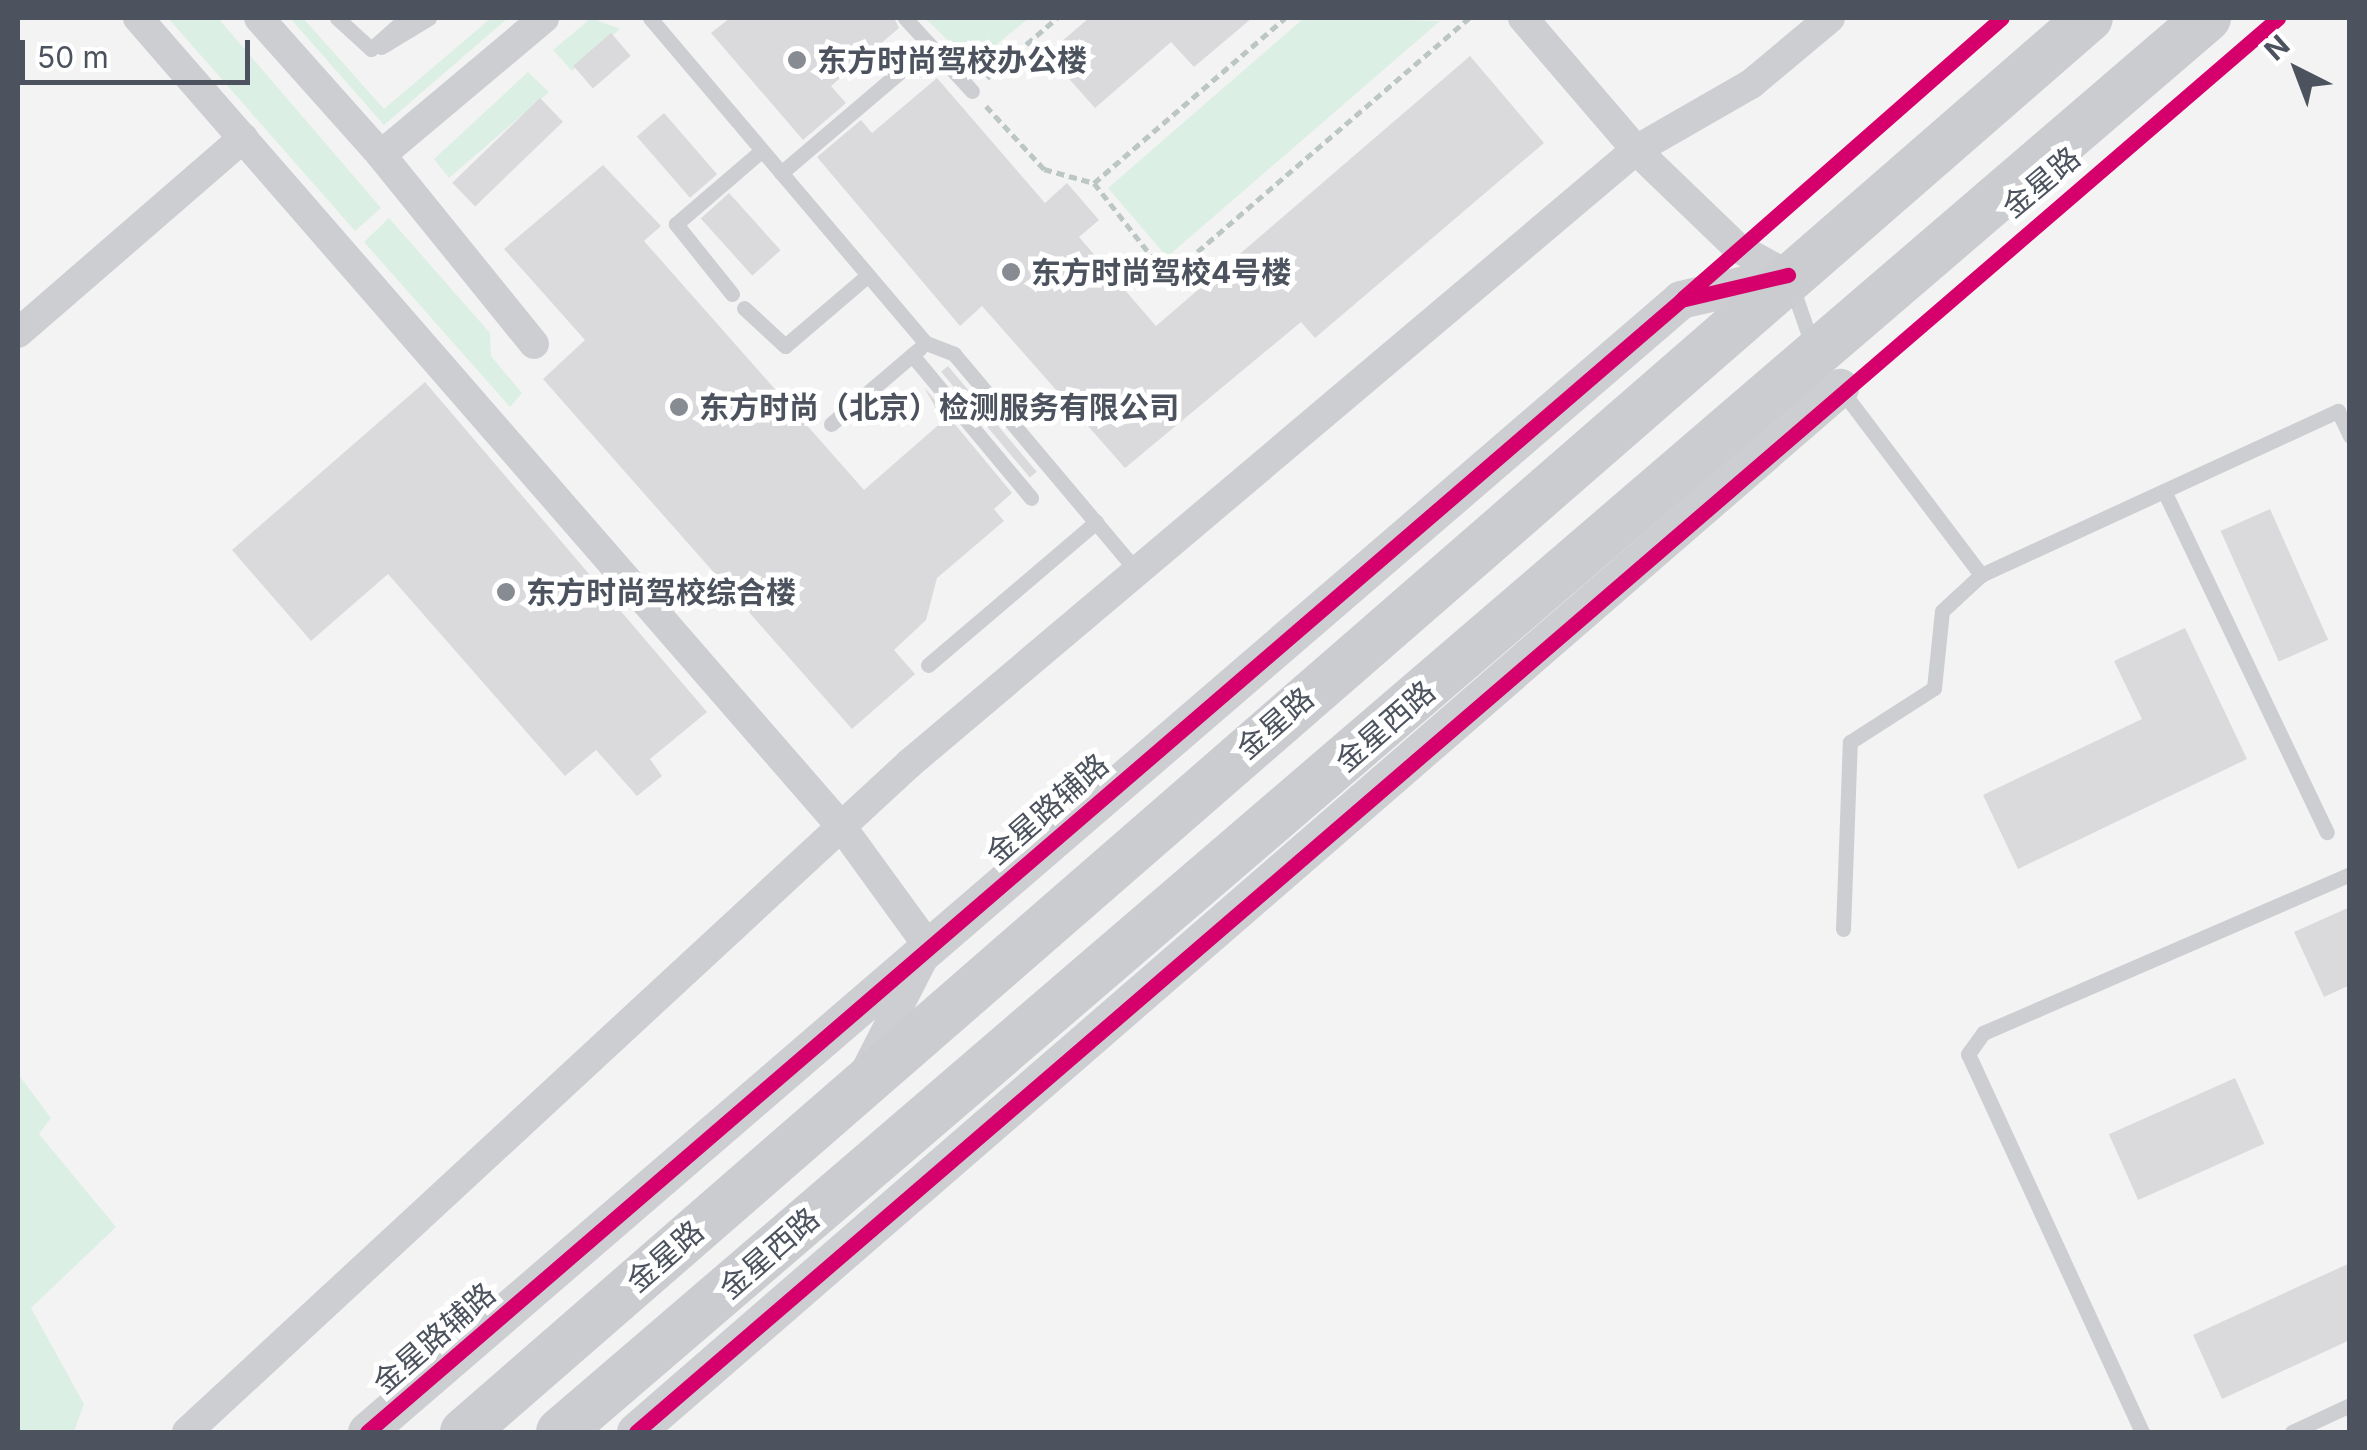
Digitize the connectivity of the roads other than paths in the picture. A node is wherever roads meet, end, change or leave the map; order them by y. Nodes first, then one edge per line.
1 (138, 18) edge
2 (259, 18) edge
3 (337, 18) edge
4 (406, 18) edge
5 (429, 18) edge
6 (544, 18) edge
7 (650, 18) edge
8 (906, 18) edge
9 (1523, 18) edge
10 (1830, 18) edge
11 (2088, 18) edge
12 (2207, 18) edge
13 (381, 46) junction
14 (929, 47) junction
15 (972, 91) road end
16 (243, 138) junction
17 (762, 150) junction
18 (1636, 150) junction
19 (381, 155) junction
20 (781, 173) junction
21 (868, 275) junction
22 (1788, 275) junction
23 (732, 294) dead end
24 (744, 308) dead end
25 (18, 333) edge
26 (926, 343) junction
27 (534, 344) dead end
28 (785, 346) junction
29 (912, 355) junction
30 (770, 359) dead end
31 (1828, 372) junction
32 (831, 424) dead end
33 (2350, 436) edge
34 (2164, 492) junction
35 (1031, 498) dead end
36 (1096, 522) junction
37 (1137, 571) junction
38 (1980, 575) junction
39 (928, 665) dead end
40 (841, 826) junction
41 (2327, 832) dead end
42 (2350, 874) edge
43 (1843, 929) dead end
44 (929, 947) junction
45 (857, 1088) junction
46 (2350, 1406) edge
47 (188, 1432) edge
48 (366, 1432) edge
49 (464, 1432) edge
50 (560, 1432) edge
51 (636, 1432) edge
52 (2142, 1432) edge
53 (2292, 1432) edge

1 - 16 street
2 - 19 street
3 - 13 lane
4 - 13 lane
5 - 13 lane
6 - 19 street
7 - 17 lane
8 - 14 lane
9 - 18 street
10 - 18 street
11 - 22 main road, 金星路
12 - 31 main road, 金星西路
14 - 15 lane
14 - 20 lane
16 - 25 street
16 - 40 street
17 - 20 lane
17 - 23 lane
18 - 22 street
18 - 37 street
19 - 27 street
20 - 21 lane
21 - 26 lane
21 - 28 lane
22 - 31 lane
22 - 44 street, 金星路辅路
22 - 45 main road, 金星路
24 - 28 lane
26 - 29 lane
26 - 36 lane
28 - 30 lane
29 - 32 lane
29 - 35 lane
31 - 38 lane
31 - 50 main road, 金星西路
31 - 51 street
33 - 34 lane
34 - 38 lane
34 - 41 lane
36 - 37 lane
36 - 39 lane
37 - 40 street
38 - 43 lane
40 - 44 street
40 - 47 street
42 - 52 lane
44 - 45 street
44 - 48 street, 金星路辅路
45 - 49 main road, 金星路
46 - 53 lane

